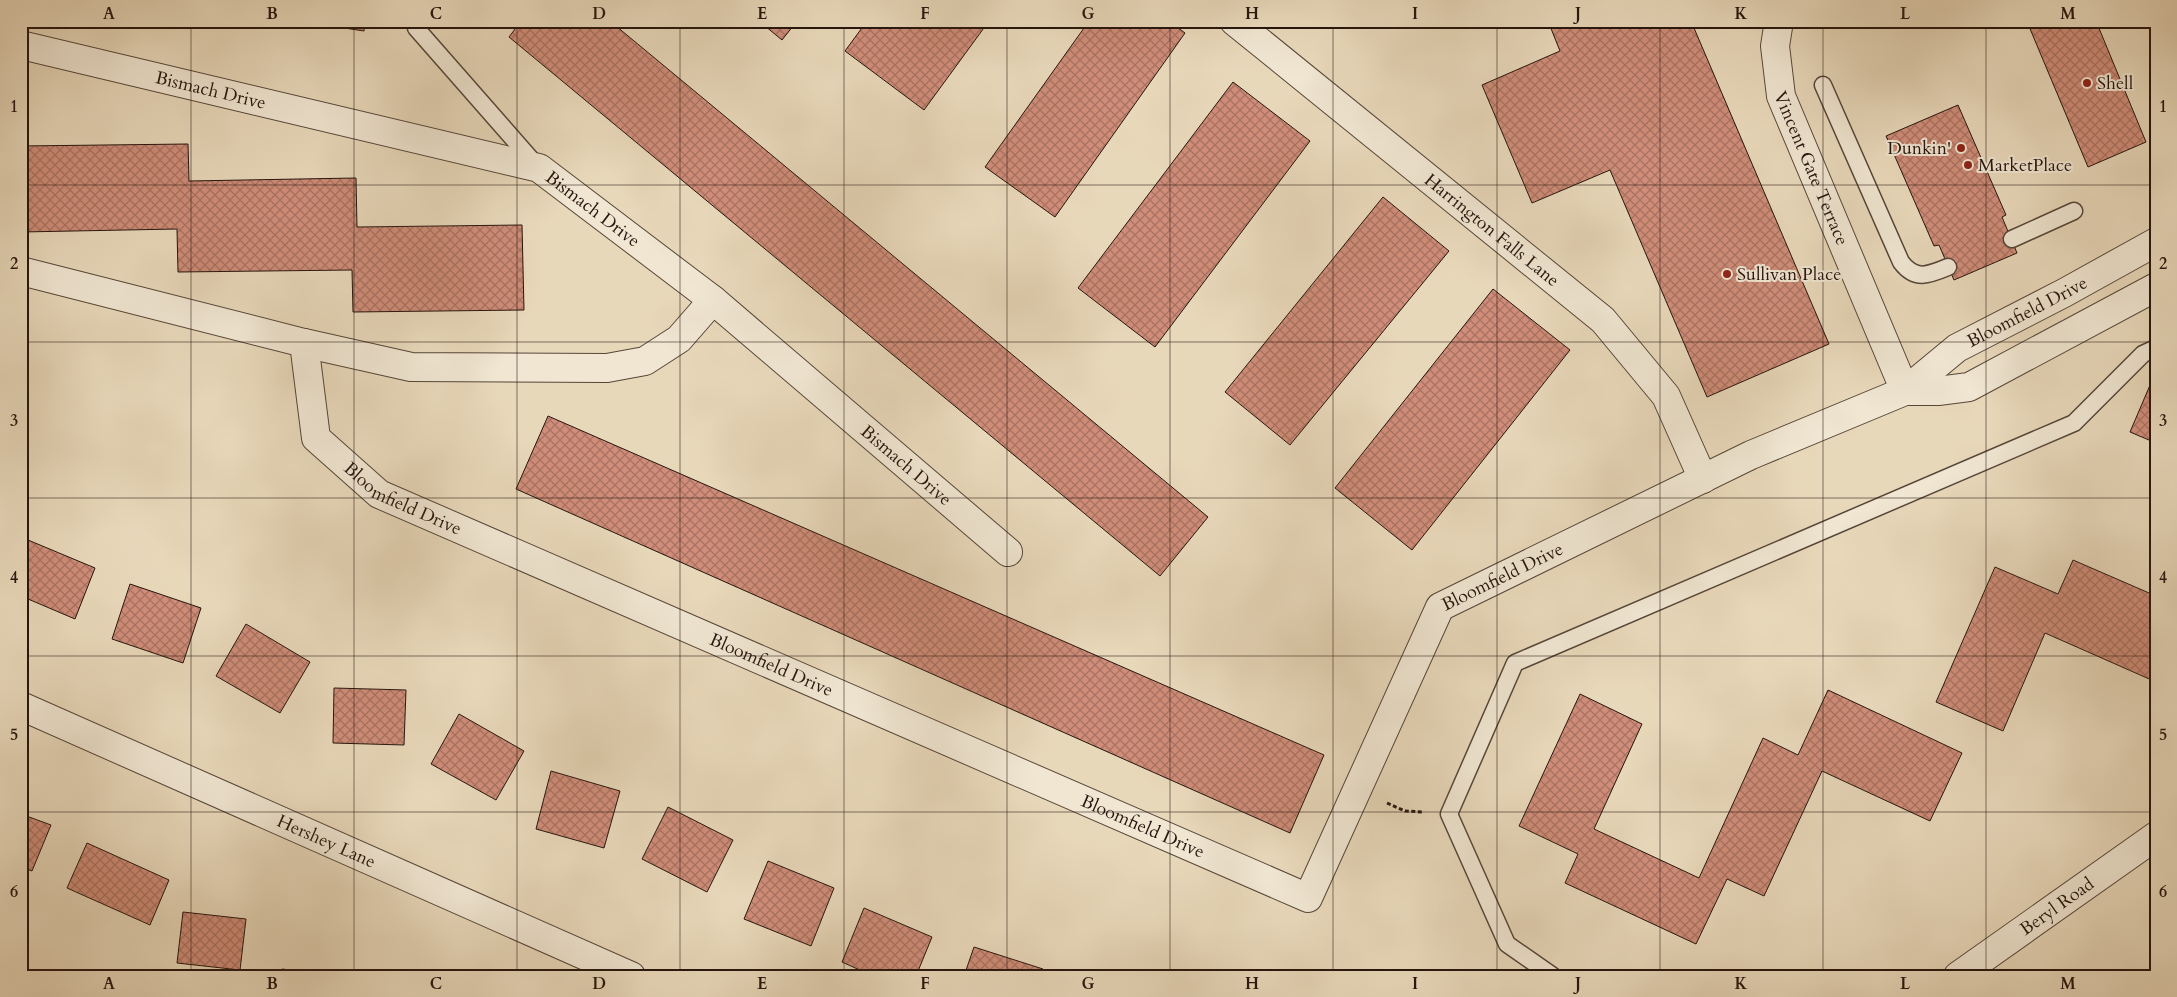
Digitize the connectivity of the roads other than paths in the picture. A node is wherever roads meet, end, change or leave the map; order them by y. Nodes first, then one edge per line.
1 (1234, 21) edge
2 (1779, 21) edge
3 (416, 28) dead end
4 (21, 45) edge
5 (1823, 85) dead end
6 (539, 168) junction
7 (2074, 211) dead end
8 (2012, 239) dead end
9 (2156, 242) edge
10 (1948, 267) dead end
11 (21, 271) edge
12 (2156, 287) edge
13 (713, 300) junction
14 (304, 343) junction
15 (2156, 348) edge
16 (1905, 392) junction
17 (1703, 479) junction
18 (1008, 552) dead end
19 (21, 706) edge
20 (2156, 836) edge
21 (632, 976) edge
22 (1553, 976) edge
23 (1958, 976) edge

1 - 17 street, Harrington Falls Lane
2 - 16 street, Vincent Gate Terrace
3 - 6 lane
4 - 6 street, Bismach Drive
5 - 10 lane
6 - 13 street, Bismach Drive
7 - 8 lane
9 - 16 street, Bloomfield Drive
11 - 14 street
12 - 16 street, Bloomfield Drive
13 - 14 street
13 - 18 street, Bismach Drive
14 - 17 street, Bloomfield Drive
15 - 22 lane
16 - 17 street, Bloomfield Drive
19 - 21 street, Hershey Lane
20 - 23 street, Beryl Road

